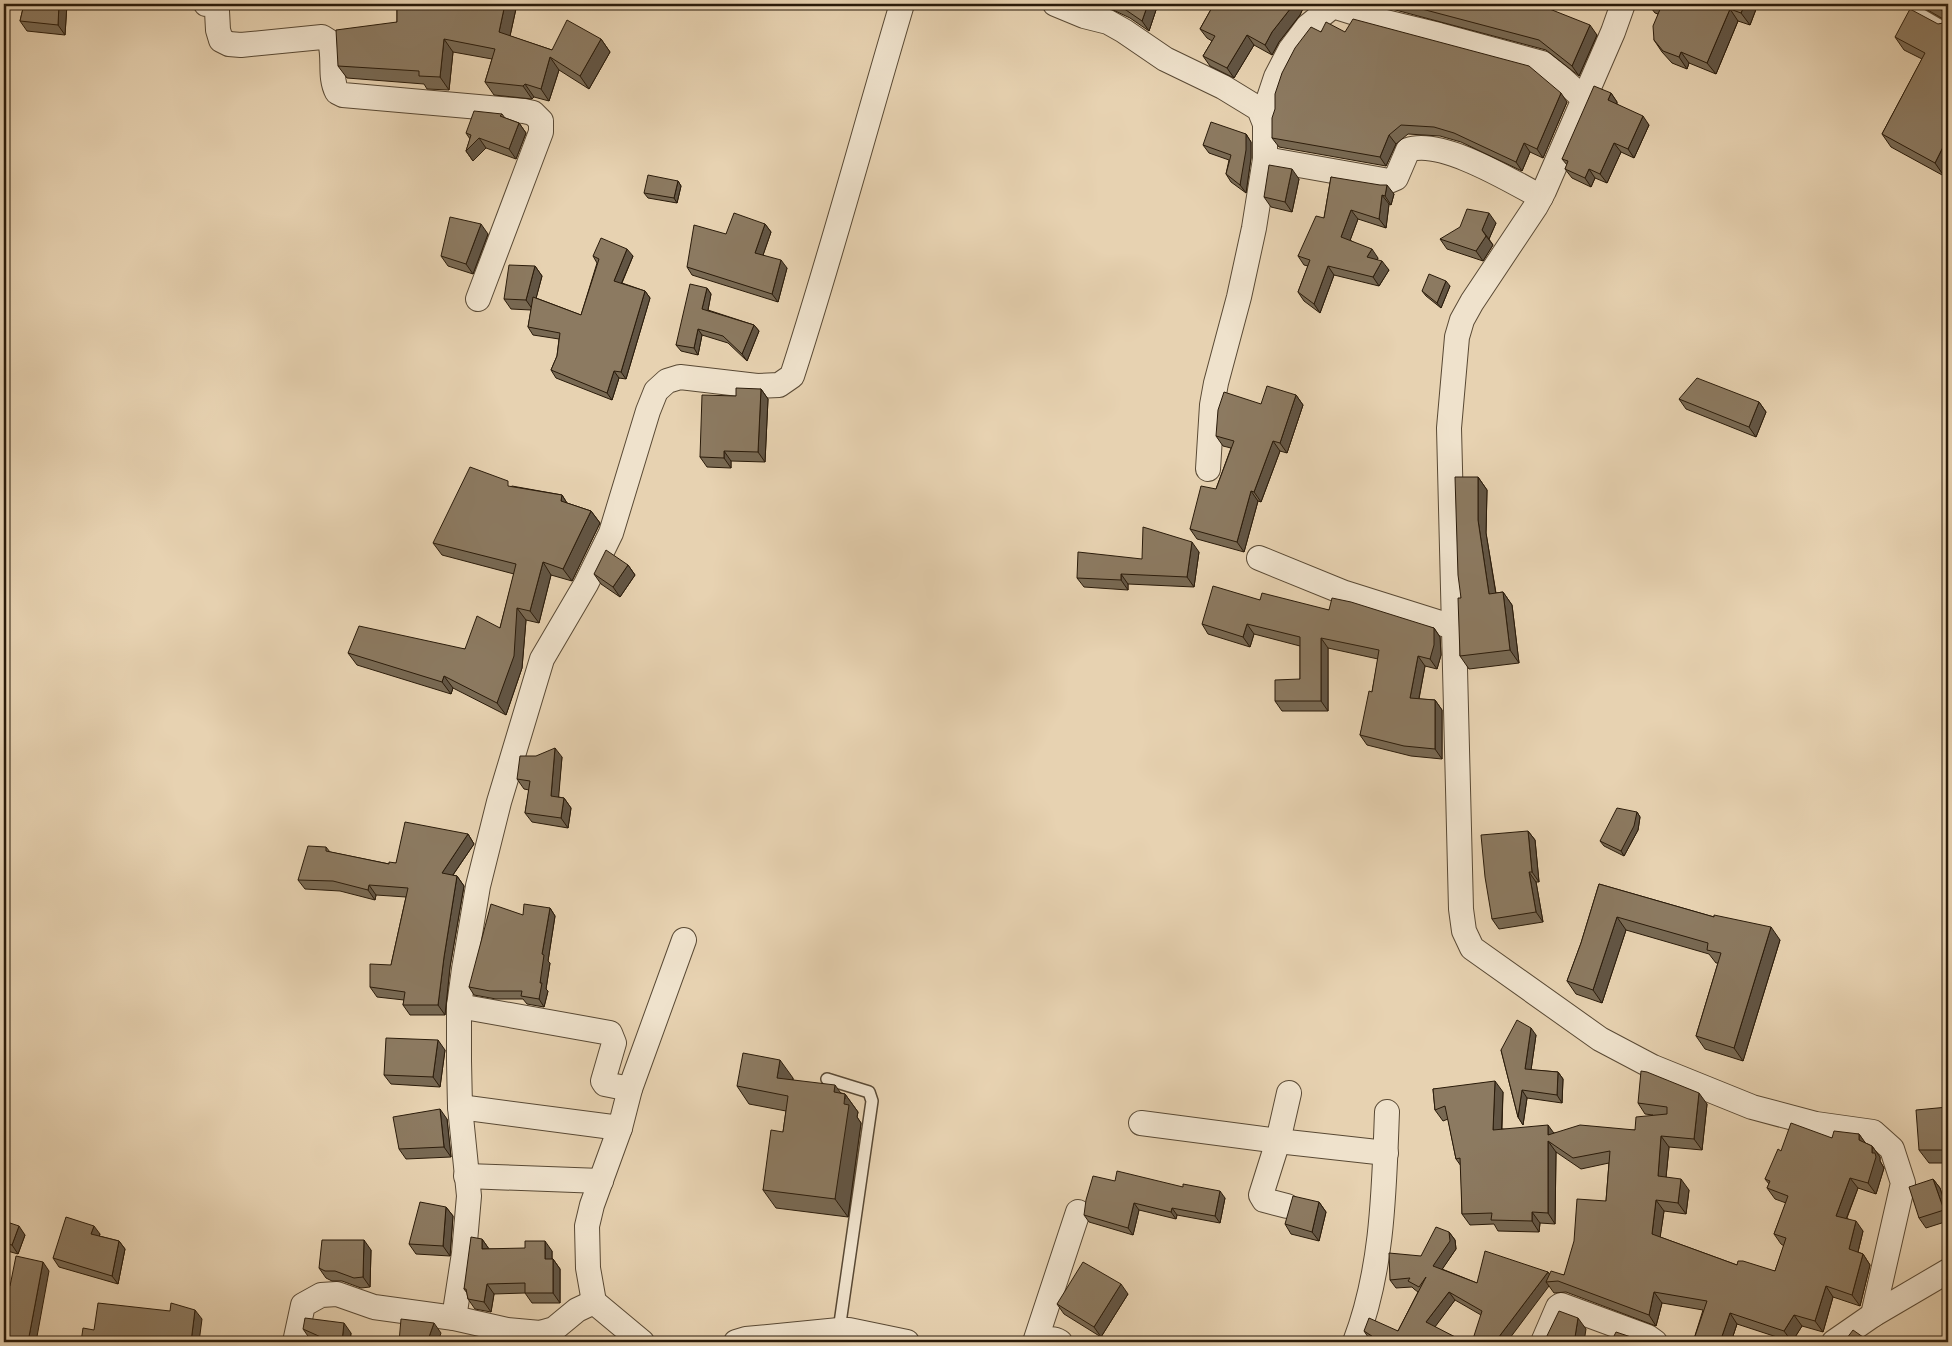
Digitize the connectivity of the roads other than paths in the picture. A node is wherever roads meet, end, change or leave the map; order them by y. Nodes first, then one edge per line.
1 (206, 4) edge
2 (902, 4) edge
3 (1055, 4) edge
4 (1623, 4) edge
5 (1332, 5) edge
6 (1917, 12) edge
7 (1948, 30) edge
8 (1583, 98) junction
9 (1265, 124) junction
10 (1265, 159) junction
11 (1541, 197) junction
12 (478, 299) dead end
13 (1208, 469) dead end
14 (1259, 558) dead end
15 (1453, 628) junction
16 (684, 940) dead end
17 (460, 1006) junction
18 (827, 1079) dead end
19 (630, 1089) junction
20 (1289, 1093) dead end
21 (460, 1107) junction
22 (1387, 1112) dead end
23 (1141, 1123) dead end
24 (620, 1128) junction
25 (1278, 1141) junction
26 (1386, 1153) junction
27 (466, 1176) junction
28 (601, 1181) junction
29 (1287, 1206) dead end
30 (1078, 1212) dead end
31 (1948, 1271) edge
32 (594, 1302) junction
33 (1873, 1315) junction
34 (454, 1318) junction
35 (839, 1330) junction
36 (295, 1342) edge
37 (642, 1342) edge
38 (736, 1342) edge
39 (907, 1342) edge
40 (1035, 1342) edge
41 (1043, 1342) edge
42 (1060, 1342) edge
43 (1354, 1342) edge
44 (1543, 1342) edge
45 (1655, 1342) edge
46 (1834, 1342) edge

1 - 12 street
2 - 17 street
3 - 9 street
4 - 8 street
5 - 8 street
5 - 9 street
6 - 7 lane
8 - 11 street
9 - 10 street
10 - 11 street
10 - 13 street
11 - 15 street
14 - 15 street
15 - 33 street
16 - 19 street
17 - 19 street
17 - 21 street
18 - 35 lane
19 - 24 street
20 - 25 street
21 - 24 street
21 - 27 street
22 - 26 street
23 - 25 street
24 - 28 street
25 - 26 street
25 - 29 street
26 - 43 street
27 - 28 street
27 - 34 street
28 - 32 street
30 - 40 street
31 - 33 street
32 - 34 street
32 - 37 street
33 - 46 street
34 - 36 street
35 - 38 street
35 - 39 street
41 - 42 street
44 - 45 street

